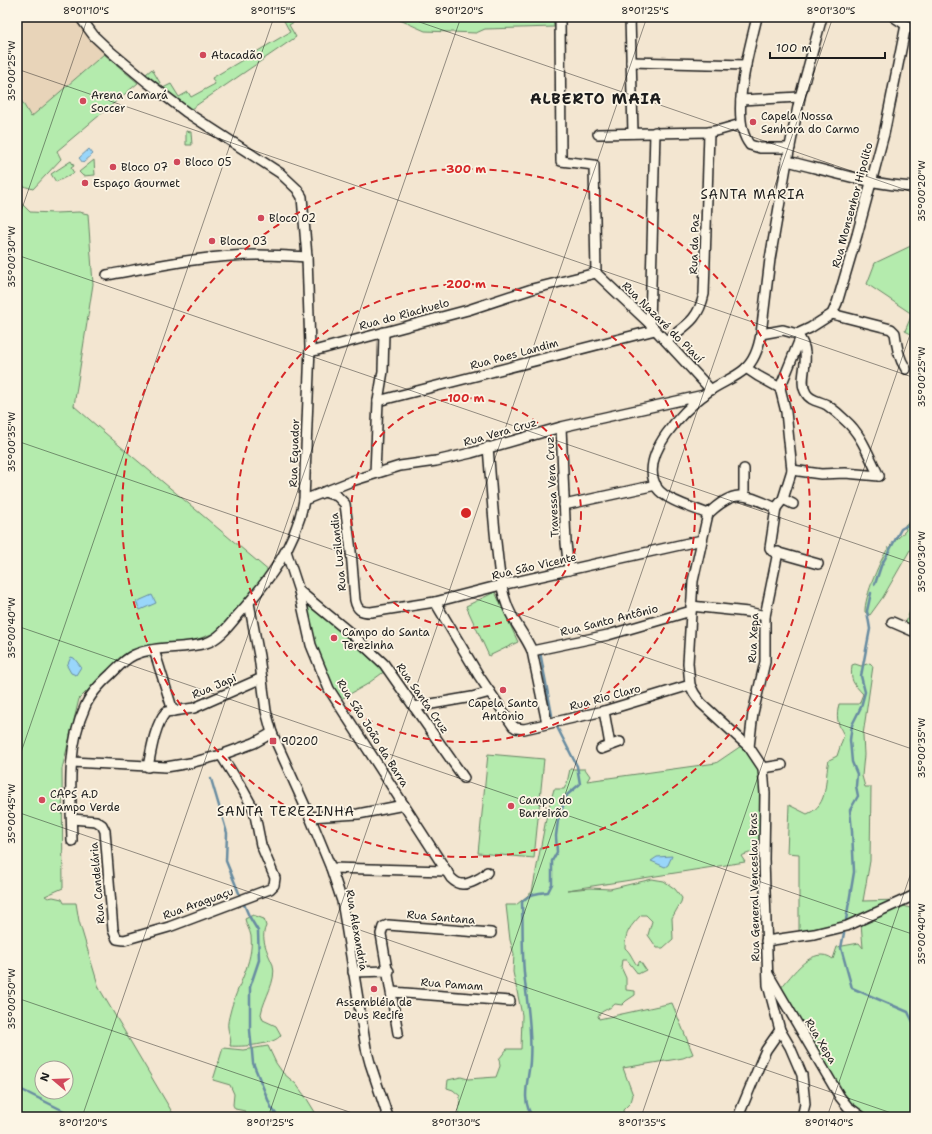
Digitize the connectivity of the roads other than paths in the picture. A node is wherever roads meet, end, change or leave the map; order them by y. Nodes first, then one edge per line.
1 (80, 17) edge
2 (560, 17) edge
3 (630, 17) edge
4 (757, 17) edge
5 (822, 17) edge
6 (894, 17) edge
7 (906, 25) junction
8 (915, 31) edge
9 (631, 62) junction
10 (746, 65) junction
11 (800, 97) junction
12 (741, 100) junction
13 (741, 124) junction
14 (655, 132) junction
15 (709, 132) junction
16 (633, 133) junction
17 (598, 134) dead end
18 (790, 148) junction
19 (787, 161) junction
20 (872, 181) junction
21 (915, 187) edge
22 (307, 257) junction
23 (596, 273) junction
24 (107, 275) dead end
25 (832, 314) junction
26 (653, 327) junction
27 (384, 332) junction
28 (762, 334) junction
29 (798, 337) junction
30 (666, 341) junction
31 (310, 352) junction
32 (746, 368) junction
33 (906, 369) dead end
34 (780, 388) junction
35 (708, 392) junction
36 (378, 402) junction
37 (561, 427) junction
38 (488, 447) junction
39 (744, 469) dead end
40 (792, 470) junction
41 (374, 473) junction
42 (656, 485) junction
43 (324, 492) junction
44 (744, 495) junction
45 (304, 500) junction
46 (783, 500) junction
47 (792, 504) dead end
48 (564, 505) junction
49 (776, 508) junction
50 (708, 514) junction
51 (702, 540) junction
52 (286, 551) junction
53 (775, 551) junction
54 (818, 564) dead end
55 (569, 570) junction
56 (501, 585) junction
57 (298, 591) junction
58 (435, 602) junction
59 (249, 603) junction
60 (691, 609) junction
61 (371, 612) joint
62 (765, 616) junction
63 (892, 622) dead end
64 (915, 632) edge
65 (154, 650) junction
66 (532, 651) junction
67 (262, 678) junction
68 (690, 684) junction
69 (490, 692) junction
70 (414, 707) junction
71 (173, 711) junction
72 (604, 712) junction
73 (547, 723) junction
74 (272, 733) junction
75 (620, 742) dead end
76 (610, 745) junction
77 (749, 747) junction
78 (600, 749) dead end
79 (222, 755) junction
80 (72, 762) junction
81 (782, 765) dead end
82 (148, 767) junction
83 (763, 768) junction
84 (464, 778) dead end
85 (404, 805) junction
86 (310, 817) junction
87 (72, 819) junction
88 (72, 841) dead end
89 (331, 868) junction
90 (447, 871) junction
91 (487, 872) dead end
92 (915, 896) edge
93 (491, 933) dead end
94 (124, 940) joint
95 (766, 941) junction
96 (389, 971) junction
97 (353, 972) junction
98 (767, 972) junction
99 (392, 992) junction
100 (510, 1001) dead end
101 (780, 1030) junction
102 (398, 1033) dead end
103 (388, 1117) edge
104 (738, 1117) edge
105 (802, 1117) edge
106 (862, 1117) edge

1 - 22 street, Rua Equador
2 - 23 street
3 - 9 street
4 - 10 street
5 - 11 street
6 - 7 street
7 - 8 street
7 - 20 street, Rua Monsenhor Hipolito
9 - 10 street
9 - 16 street
10 - 12 street
11 - 12 street
11 - 18 street
12 - 13 street
13 - 15 street
13 - 18 street
14 - 15 street
14 - 16 street
14 - 26 street
15 - 30 street, Rua da Paz
16 - 17 street
18 - 19 street
19 - 20 street
19 - 28 street
20 - 21 street
20 - 25 street, Rua Monsenhor Hipolito
22 - 24 street
22 - 31 street, Rua Equador
23 - 26 street, Rua Nazaré do Piauí
23 - 27 street, Rua do Riachuelo
25 - 29 street
25 - 33 street
26 - 30 street, Rua Nazaré do Piauí
26 - 36 street, Rua Paes Landim
27 - 31 street, Rua do Riachuelo
27 - 36 street
28 - 29 street
28 - 32 street
29 - 34 street
29 - 40 street
30 - 35 street, Rua Nazaré do Piauí
31 - 45 street, Rua Equador
32 - 34 street
32 - 35 street
34 - 40 street
35 - 37 street, Rua Vera Cruz
35 - 42 street
36 - 41 street
37 - 38 street, Rua Vera Cruz
37 - 48 street, Travessa Vera Cruz
38 - 41 street, Rua Vera Cruz
38 - 56 street
39 - 44 street
40 - 46 street
41 - 43 street, Rua Vera Cruz
42 - 48 street
42 - 50 street
43 - 45 street, Rua Vera Cruz
43 - 61 street, Rua Luzilandia
44 - 49 street
44 - 50 street
45 - 52 street, Rua Equador
46 - 47 street
46 - 49 street
48 - 55 street, Travessa Vera Cruz
49 - 53 street, Rua Xepa
50 - 51 street
51 - 55 street, Rua São Vicente
51 - 60 street
52 - 57 street, Rua São João da Barra
52 - 59 street, Rua Candelária
53 - 54 street
53 - 62 street, Rua Xepa
55 - 56 street, Rua São Vicente
56 - 58 street, Rua São Vicente
56 - 66 street
57 - 70 street, Rua Santa Cruz
57 - 85 street, Rua São João da Barra
58 - 61 street, Rua São Vicente
58 - 69 street
59 - 65 street, Rua Candelária
59 - 67 street, Rua Alexandria
60 - 62 street
60 - 66 street, Rua Santo Antônio
60 - 68 street
62 - 77 street, Rua Xepa
63 - 64 street
65 - 71 street
65 - 80 street, Rua Candelária
66 - 73 street
67 - 71 street, Rua Japi
67 - 74 street, Rua Alexandria
68 - 72 street, Rua Rio Claro
68 - 77 street, Rua General Venceslau Bras
69 - 70 street
69 - 73 street, Rua Rio Claro
70 - 84 street, Rua Santa Cruz
71 - 82 street
72 - 73 street, Rua Rio Claro
72 - 76 street
74 - 79 street
74 - 86 street, Rua Alexandria
75 - 76 street
76 - 78 street
77 - 83 street, Rua General Venceslau Bras
79 - 82 street
79 - 94 street, Rua Araguaçu
80 - 82 street
80 - 87 street, Rua Candelária
81 - 83 street
83 - 95 street, Rua General Venceslau Bras
85 - 86 street
85 - 90 street, Rua São João da Barra
86 - 89 street, Rua Alexandria
87 - 88 street, Rua Candelária
87 - 94 street, Rua Candelária
89 - 90 street
89 - 97 street, Rua Alexandria
90 - 91 street, Rua São João da Barra
92 - 95 street
93 - 96 street, Rua Santana
95 - 98 street, Rua General Venceslau Bras
96 - 97 street
96 - 99 street
97 - 103 street, Rua Alexandria
98 - 101 street, Rua General Venceslau Bras
98 - 106 street, Rua Xepa
99 - 100 street, Rua Pamam
99 - 102 street
101 - 104 street
101 - 105 street, Rua General Venceslau Bras

